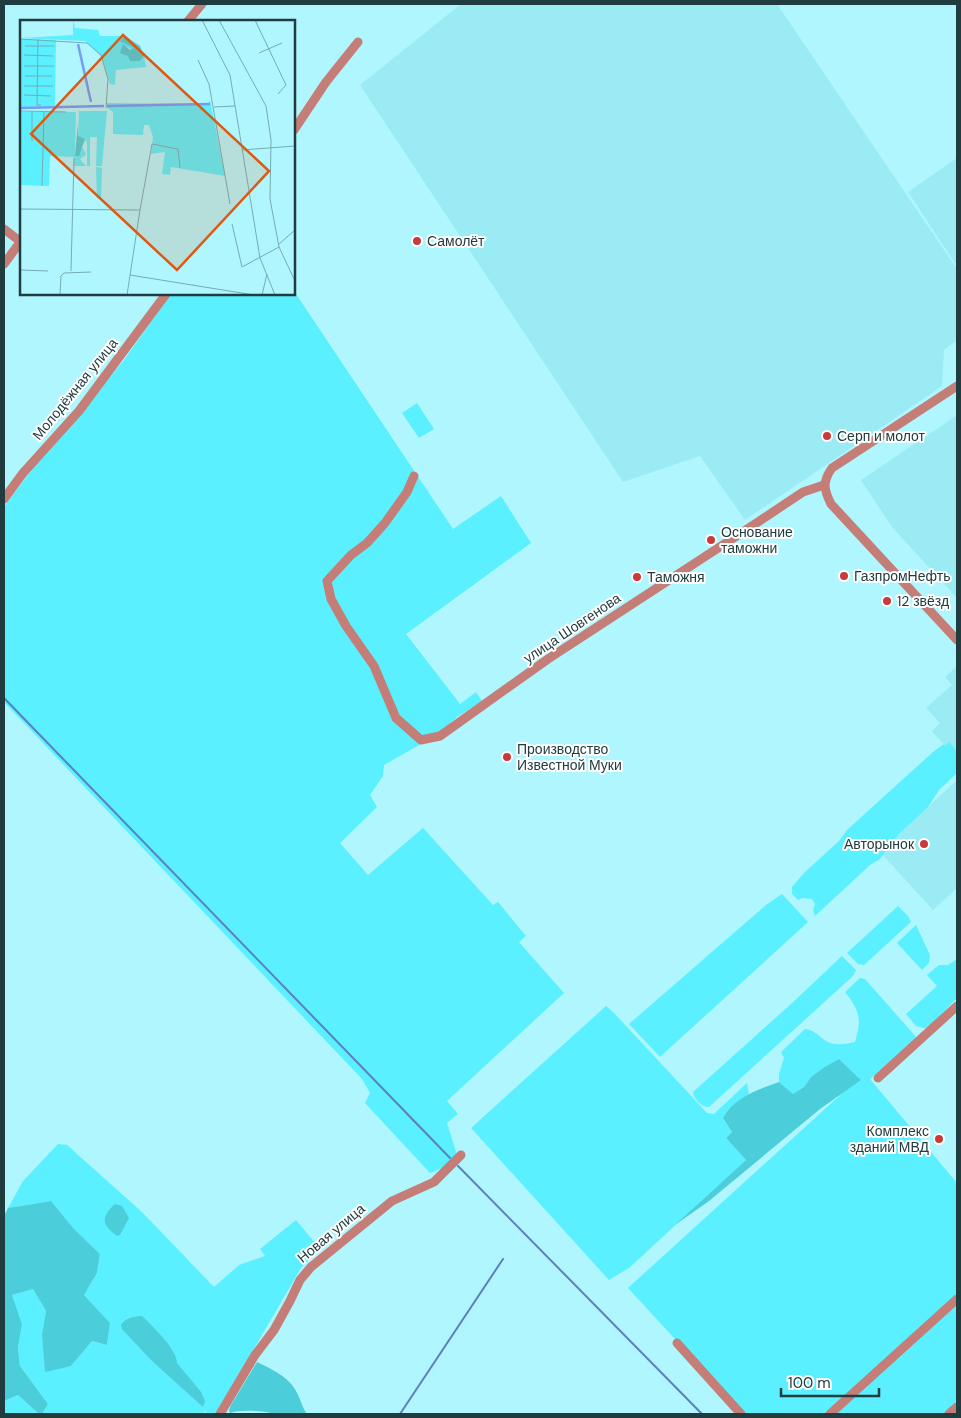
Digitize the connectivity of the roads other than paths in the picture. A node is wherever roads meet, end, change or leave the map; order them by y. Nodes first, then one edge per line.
1 (202, 4) edge
2 (189, 20) edge
3 (358, 42) dead end
4 (295, 128) edge
5 (4, 229) edge
6 (20, 241) edge
7 (20, 243) edge
8 (4, 264) edge
9 (165, 295) edge
10 (957, 386) edge
11 (414, 476) dead end
12 (825, 488) junction
13 (4, 499) edge
14 (957, 640) edge
15 (957, 1006) edge
16 (878, 1078) dead end
17 (461, 1155) dead end
18 (957, 1299) edge
19 (677, 1343) dead end
20 (957, 1407) edge
21 (220, 1414) edge
22 (740, 1414) edge
23 (830, 1414) edge
24 (949, 1414) edge

1 - 2 street
3 - 4 street
5 - 6 street
7 - 8 street
9 - 13 street, Молодёжная улица
10 - 12 street
11 - 12 street, улица Шовгенова
12 - 14 street
15 - 16 street
17 - 21 street, Новая улица
18 - 23 street
19 - 22 street
20 - 24 street

